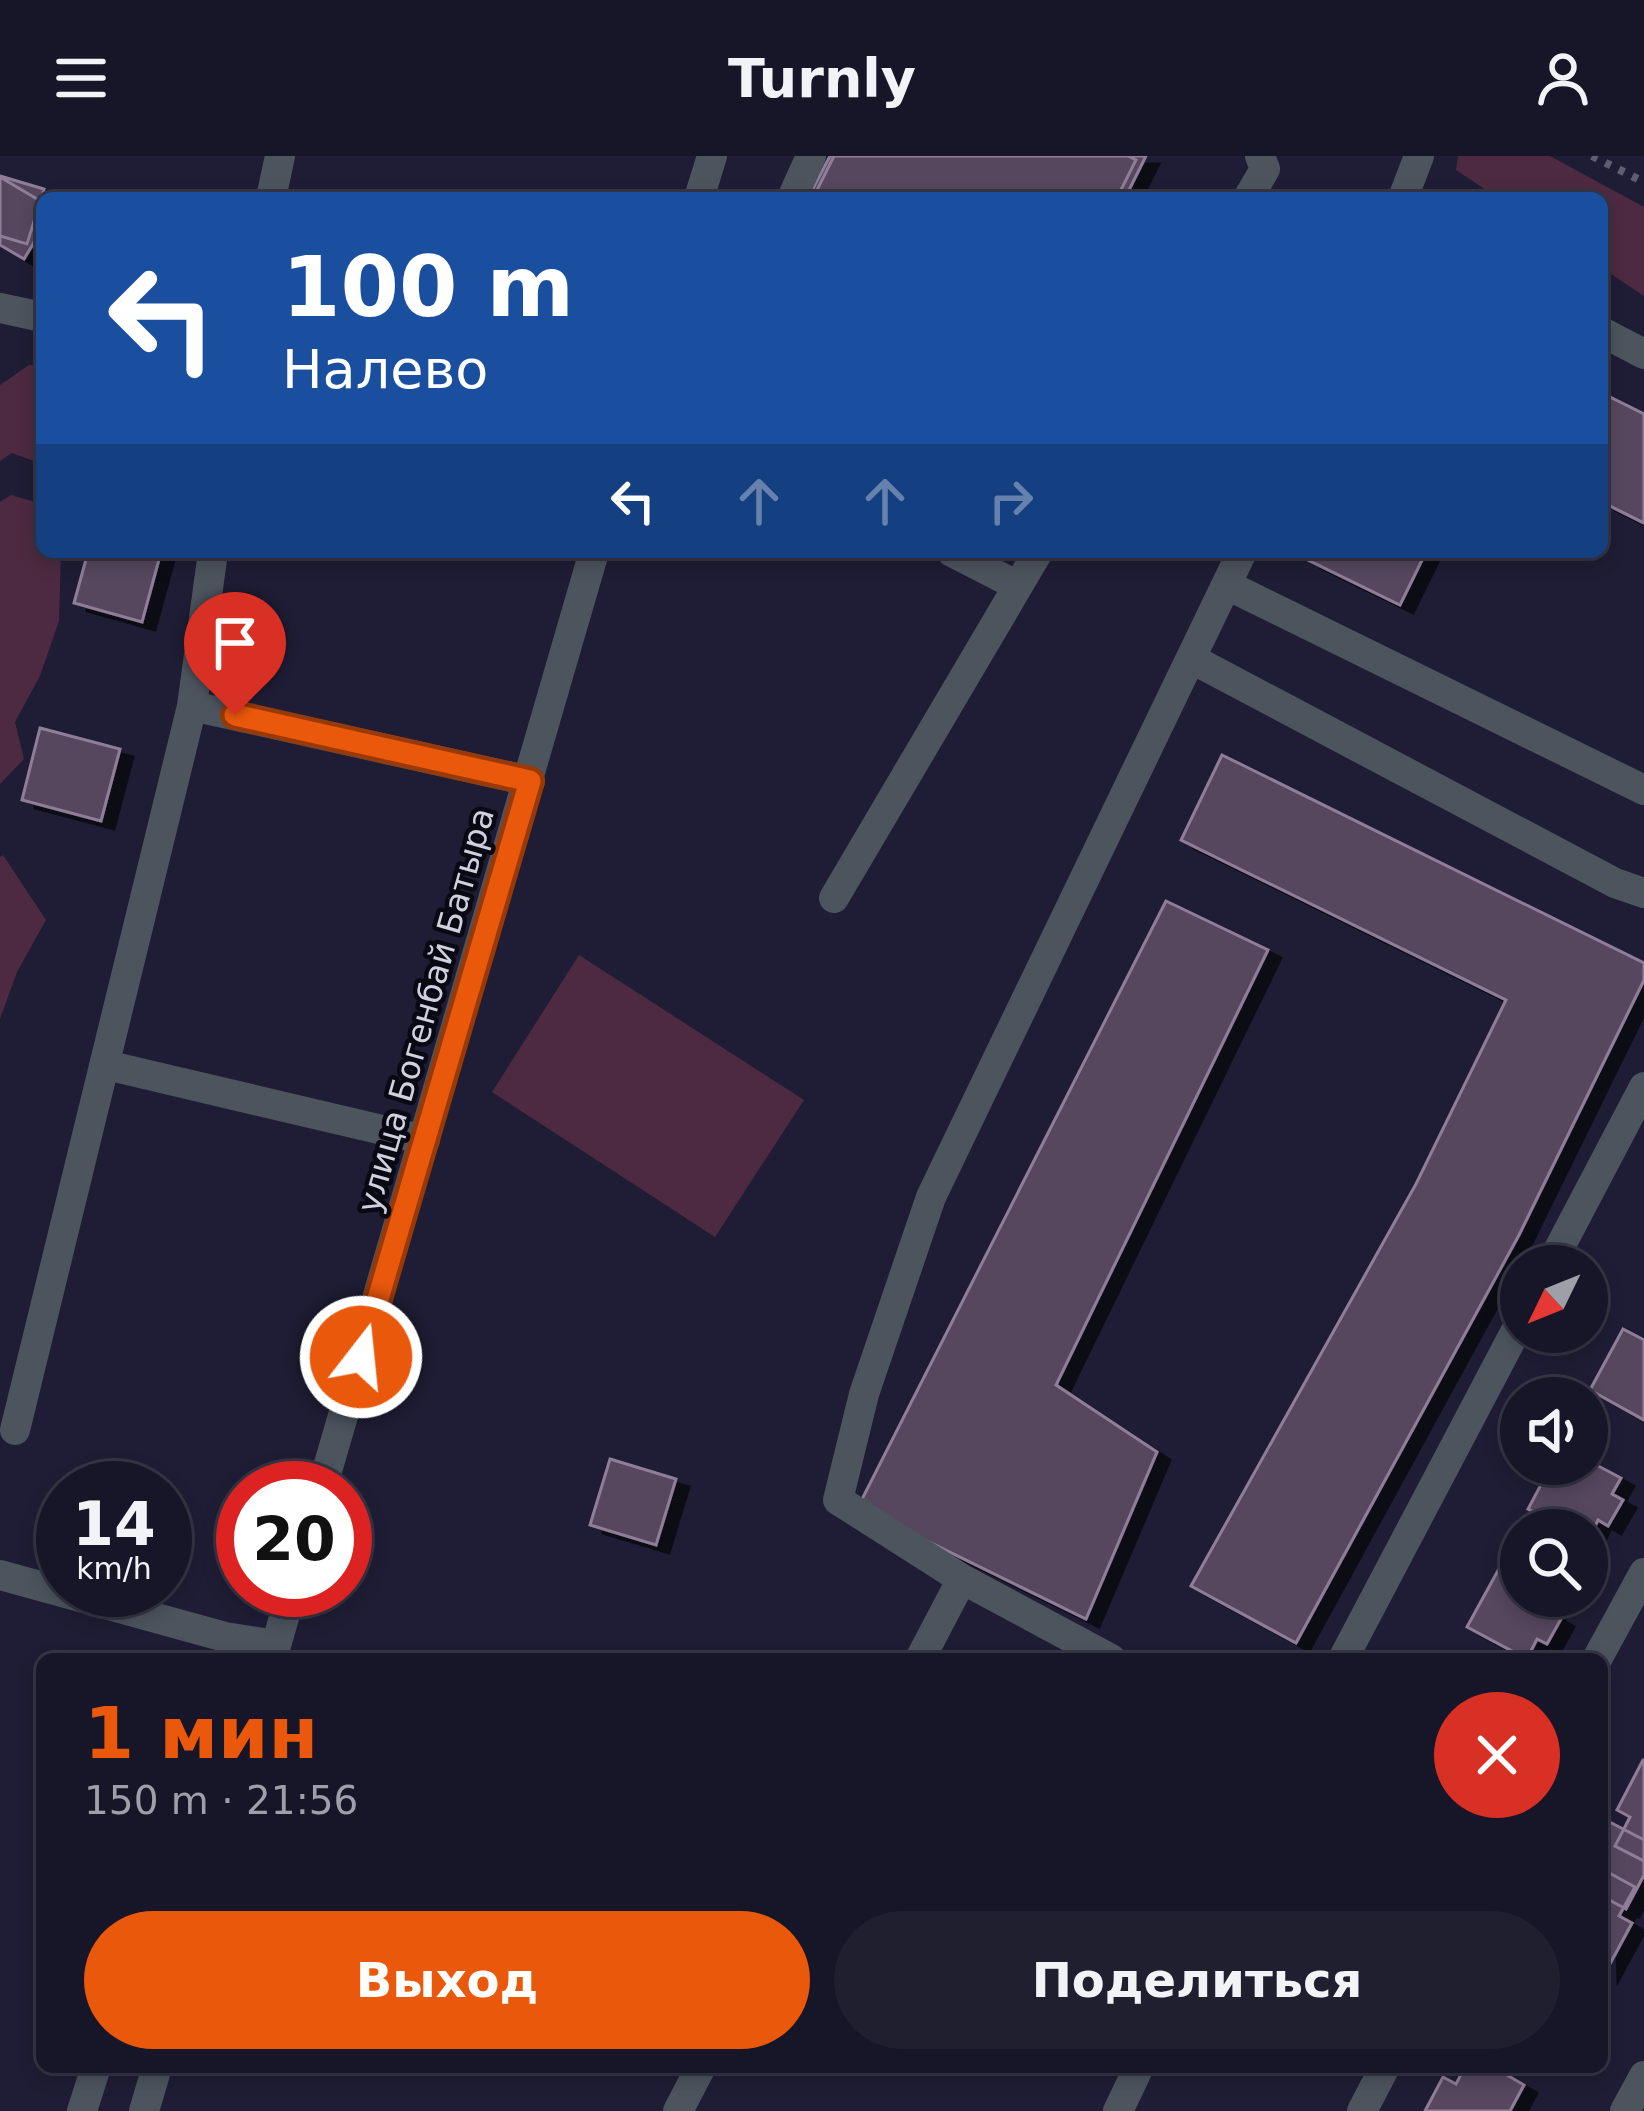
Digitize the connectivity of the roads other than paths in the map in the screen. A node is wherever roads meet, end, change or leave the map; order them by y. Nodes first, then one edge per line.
1 (280, 156) edge
2 (712, 156) edge
3 (811, 156) edge
4 (1260, 156) edge
5 (1419, 156) edge
6 (272, 192) edge
7 (701, 192) edge
8 (795, 192) edge
9 (1252, 192) edge
10 (1405, 192) edge
11 (0, 308) edge
12 (36, 316) edge
13 (1608, 335) edge
14 (1644, 354) edge
15 (212, 558) edge
16 (592, 558) edge
17 (964, 558) edge
18 (1034, 558) edge
19 (1239, 558) edge
20 (1227, 585) junction
21 (1018, 586) junction
22 (1192, 659) junction
23 (192, 706) junction
24 (530, 781) junction
25 (1644, 790) edge
26 (1644, 893) edge
27 (834, 898) dead end
28 (106, 1065) junction
29 (1644, 1087) edge
30 (424, 1139) junction
31 (1561, 1245) edge
32 (1504, 1353) edge
33 (15, 1430) dead end
34 (330, 1461) edge
35 (1644, 1573) edge
36 (0, 1575) edge
37 (962, 1579) junction
38 (284, 1617) edge
39 (221, 1648) edge
40 (274, 1652) edge
41 (923, 1653) edge
42 (1100, 1653) edge
43 (1346, 1653) edge
44 (1601, 1653) edge
45 (94, 2073) edge
46 (155, 2073) edge
47 (698, 2073) edge
48 (1136, 2073) edge
49 (1382, 2073) edge
50 (1644, 2075) edge
51 (82, 2111) edge
52 (145, 2111) edge
53 (678, 2111) edge
54 (1118, 2111) edge
55 (1362, 2111) edge
56 (1625, 2111) edge

1 - 6 street
2 - 7 street
3 - 8 street
4 - 9 street
5 - 10 street
11 - 12 street
13 - 14 street
15 - 23 street
16 - 24 street, улица Богенбай Батыра
17 - 21 street
18 - 21 street
19 - 20 street
20 - 22 street
20 - 25 street
21 - 27 street
22 - 26 street
22 - 37 street
23 - 24 street
23 - 28 street
24 - 30 street, улица Богенбай Батыра
28 - 30 street
28 - 33 street
29 - 31 street
30 - 34 street, улица Богенбай Батыра
32 - 43 street
35 - 44 street
36 - 39 street
37 - 41 street
37 - 42 street
38 - 40 street
39 - 40 street
45 - 51 street
46 - 52 street
47 - 53 street
48 - 54 street
49 - 55 street
50 - 56 street

